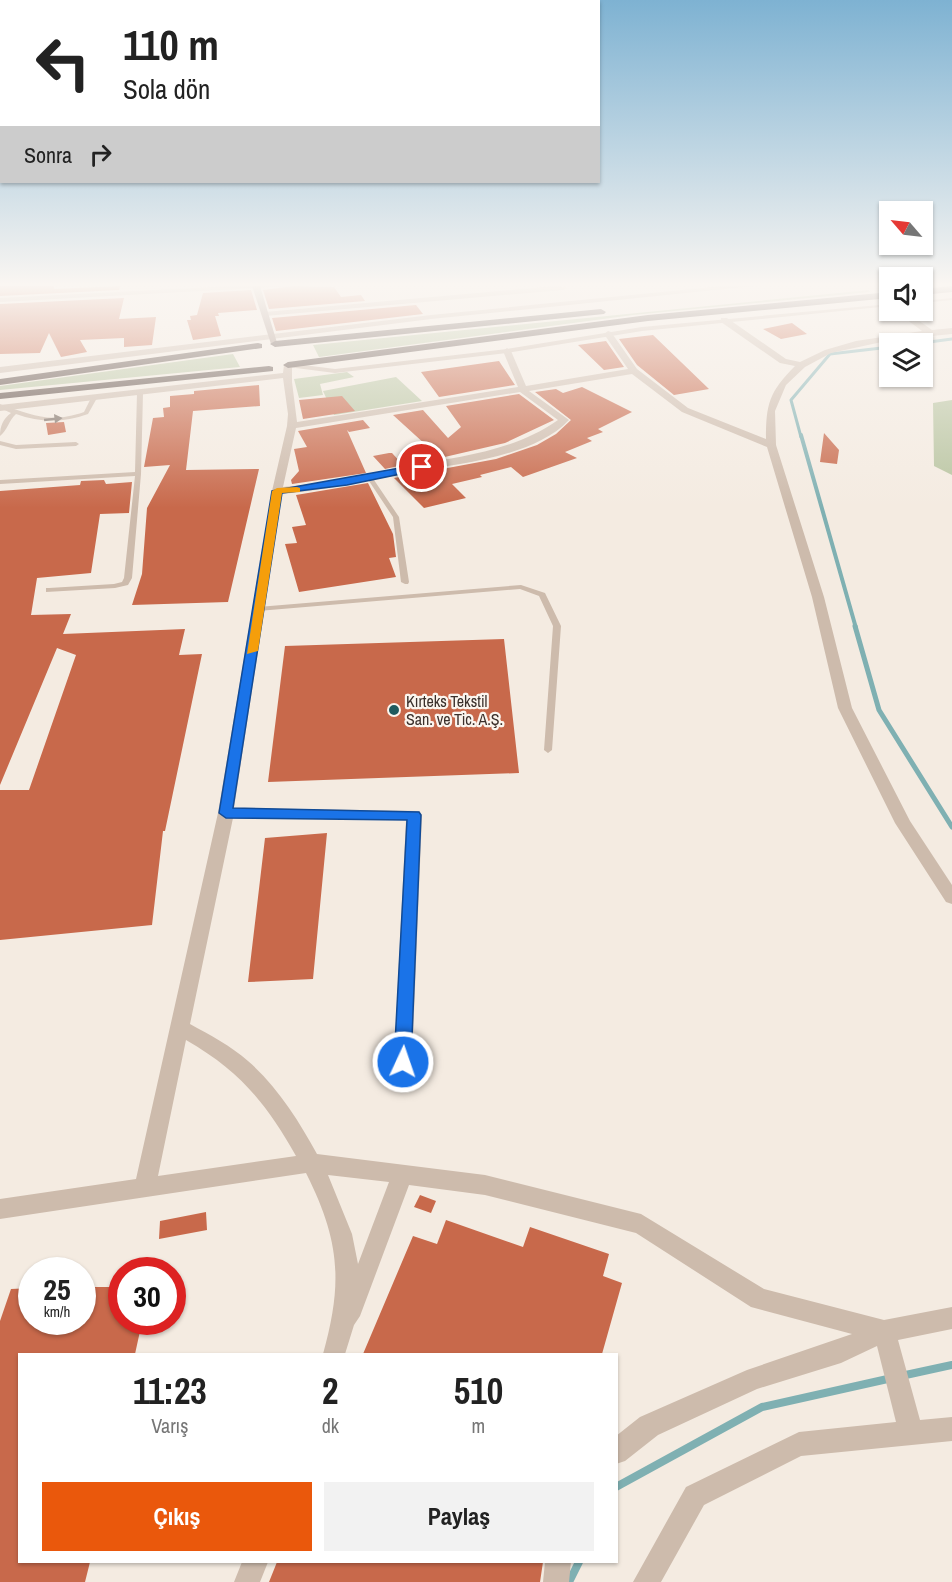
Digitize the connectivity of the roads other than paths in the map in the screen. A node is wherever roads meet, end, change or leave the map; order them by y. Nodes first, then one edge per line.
1 (96, 360) edge
2 (159, 360) edge
3 (240, 360) edge
4 (299, 360) edge
5 (358, 360) edge
6 (431, 360) edge
7 (511, 360) edge
8 (626, 360) edge
9 (781, 360) edge
10 (808, 360) edge
11 (800, 364) junction
12 (269, 369) junction
13 (0, 370) edge
14 (288, 370) junction
15 (634, 371) junction
16 (0, 382) edge
17 (522, 387) junction
18 (140, 393) junction
19 (0, 396) edge
20 (94, 398) junction
21 (1, 407) edge
22 (15, 412) junction
23 (292, 426) junction
24 (0, 434) edge
25 (0, 443) edge
26 (76, 444) dead end
27 (771, 445) junction
28 (138, 474) junction
29 (370, 478) junction
30 (0, 482) edge
31 (277, 491) junction
32 (405, 582) dead end
33 (49, 590) dead end
34 (258, 609) junction
35 (548, 750) dead end
36 (226, 813) junction
37 (952, 898) edge
38 (178, 1026) junction
39 (403, 1062) dead end
40 (311, 1163) junction
41 (402, 1175) junction
42 (145, 1187) junction
43 (0, 1209) edge
44 (952, 1318) edge
45 (344, 1327) junction
46 (884, 1331) junction
47 (334, 1353) edge
48 (952, 1429) edge
49 (911, 1432) junction
50 (618, 1450) edge
51 (255, 1563) edge
52 (558, 1563) edge
53 (247, 1582) edge
54 (556, 1582) edge
55 (646, 1582) edge

1 - 13 street
2 - 16 highway
3 - 12 highway
4 - 14 highway
5 - 14 highway
6 - 14 lane
7 - 17 street
8 - 15 street
9 - 11 street
10 - 11 street
11 - 27 street
12 - 14 highway
12 - 19 highway
14 - 18 street
14 - 23 street
15 - 17 street
15 - 27 street
17 - 23 street
17 - 29 street
18 - 20 street
18 - 28 lane
20 - 21 street
22 -> 20 lane
21 - 22 lane
22 - 24 lane
23 - 31 street
25 - 26 lane
27 - 37 street
28 - 30 lane
28 - 33 lane
29 - 31 street
29 - 32 lane
31 - 34 street
34 - 35 lane
34 - 36 street
36 - 38 street
36 - 39 street
38 - 40 street
38 - 42 street
40 - 41 street
40 - 42 street
40 - 45 street
41 - 45 street
41 - 46 street
42 - 43 street
44 - 46 street
45 - 47 street
46 - 49 street
46 - 50 street
48 - 49 street
49 - 55 street
51 - 53 street
52 - 54 street

